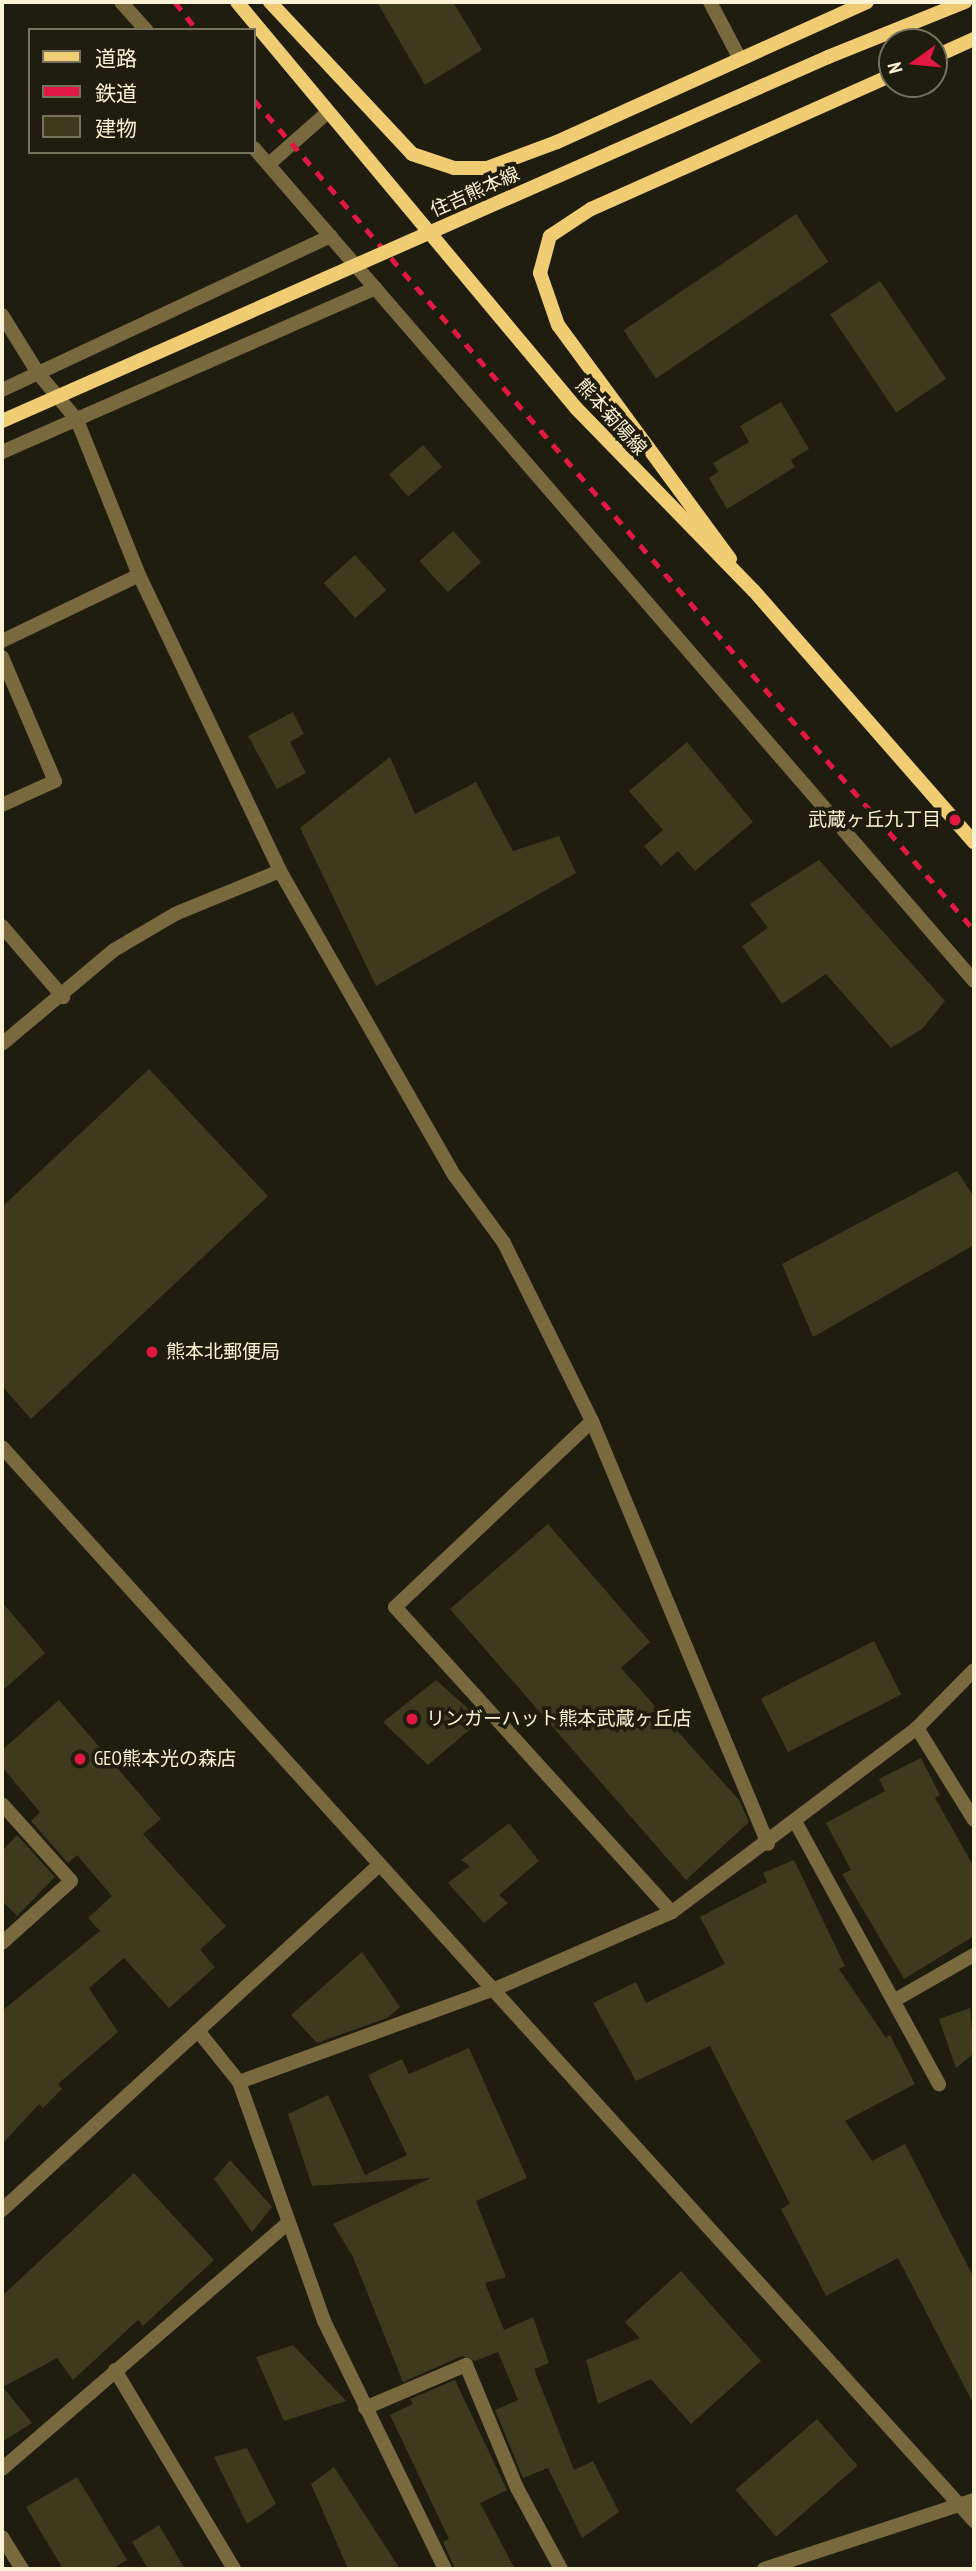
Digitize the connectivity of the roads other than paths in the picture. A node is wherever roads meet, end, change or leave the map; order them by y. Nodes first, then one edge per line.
1 (121, 2) edge
2 (237, 2) edge
3 (270, 2) edge
4 (710, 2) edge
5 (867, 2) edge
6 (965, 2) edge
7 (144, 28) edge
8 (974, 39) edge
9 (948, 51) edge
10 (740, 59) junction
11 (878, 81) edge
12 (328, 112) junction
13 (256, 150) edge
14 (269, 164) junction
15 (331, 236) junction
16 (376, 288) junction
17 (2, 315) edge
18 (37, 373) junction
19 (2, 390) edge
20 (2, 421) edge
21 (77, 421) junction
22 (2, 452) edge
23 (139, 575) junction
24 (754, 592) junction
25 (2, 641) edge
26 (2, 657) edge
27 (2, 805) edge
28 (974, 842) edge
29 (281, 871) junction
30 (2, 926) edge
31 (974, 981) edge
32 (63, 997) junction
33 (2, 1044) edge
34 (592, 1421) junction
35 (2, 1447) edge
36 (974, 1670) edge
37 (917, 1728) junction
38 (2, 1804) edge
39 (974, 1820) edge
40 (796, 1822) junction
41 (768, 1844) junction
42 (379, 1866) junction
43 (672, 1912) junction
44 (2, 1943) edge
45 (974, 1955) edge
46 (495, 1989) junction
47 (895, 2000) junction
48 (199, 2032) junction
49 (239, 2082) junction
50 (939, 2084) dead end
51 (2, 2210) edge
52 (286, 2225) junction
53 (115, 2370) junction
54 (365, 2408) junction
55 (2, 2469) edge
56 (967, 2502) edge
57 (974, 2521) edge
58 (2, 2537) edge
59 (22, 2569) edge
60 (234, 2569) edge
61 (445, 2569) edge
62 (561, 2569) edge
63 (764, 2569) edge

1 - 7 street
2 - 12 main road, 熊本菊陽線
3 - 10 main road
4 - 10 street
5 - 10 main road
6 - 20 main road, 住吉熊本線, bridge
8 - 9 main road
11 - 24 main road
12 - 14 street
12 - 24 main road, 熊本菊陽線
13 - 14 street
14 - 15 street
15 - 16 street
15 - 18 street
16 - 21 street
16 - 31 street
17 - 18 street
18 - 19 street
18 - 21 street
21 - 22 street
21 - 23 street
23 - 25 street
23 - 29 street
24 - 28 main road, 熊本菊陽線
26 - 27 street
29 - 32 street
29 - 34 street
30 - 32 street
32 - 33 street
34 - 41 street
34 - 43 street
35 - 42 street
36 - 37 street
37 - 39 street
37 - 40 street
38 - 44 street
40 - 41 street
40 - 47 street
41 - 43 street
42 - 46 street
42 - 48 street
43 - 46 street
45 - 47 street
46 - 49 street
46 - 56 street
47 - 50 street
48 - 49 street
48 - 51 street
49 - 52 street
52 - 53 street
52 - 54 street
53 - 55 street
53 - 60 street
54 - 61 street
54 - 62 street
56 - 57 street
56 - 63 street
58 - 59 street

